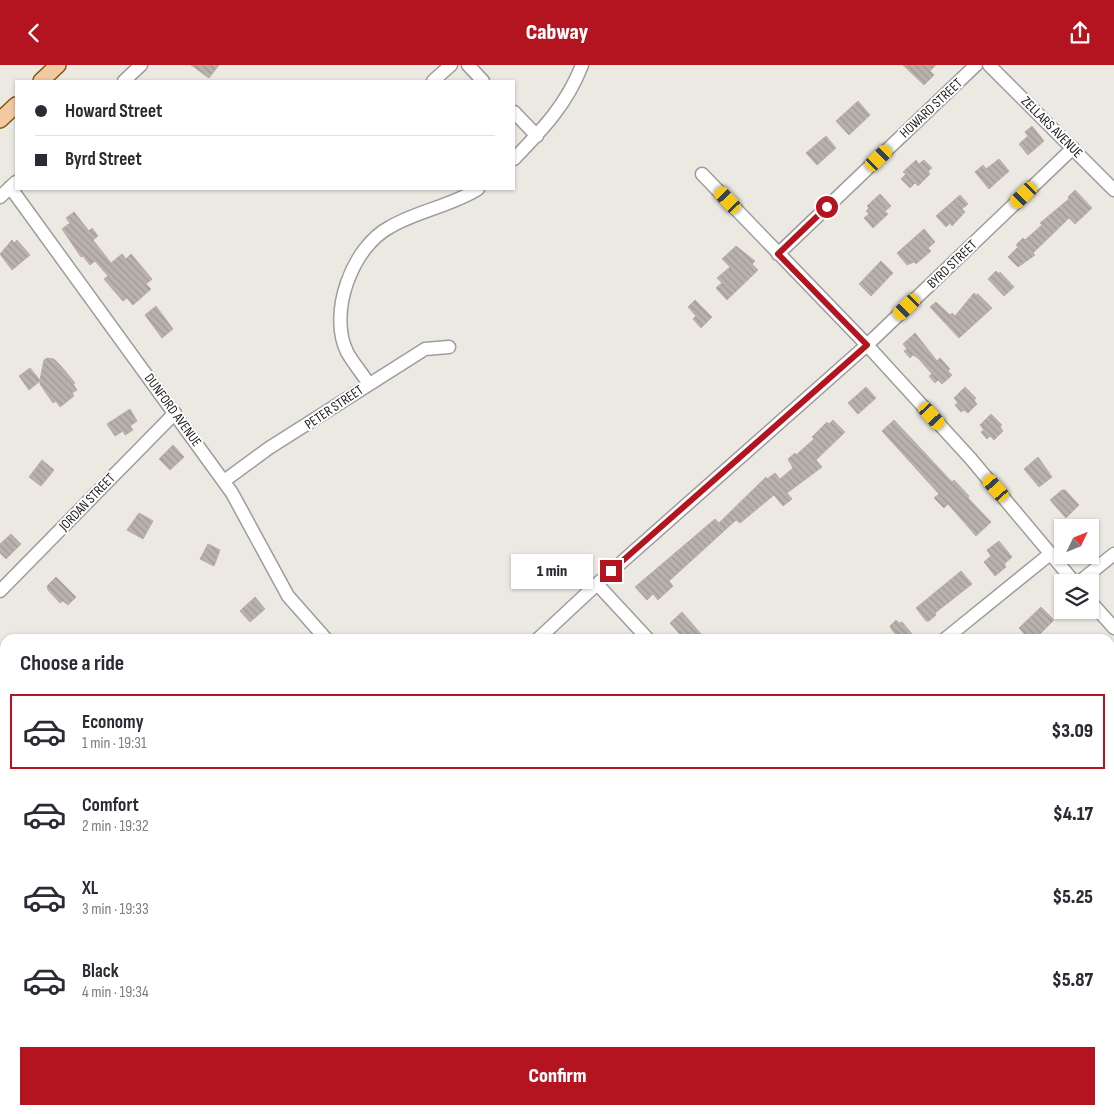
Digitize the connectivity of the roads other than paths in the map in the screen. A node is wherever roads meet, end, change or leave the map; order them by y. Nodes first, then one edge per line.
1 (58, 65) edge
2 (141, 65) edge
3 (451, 65) edge
4 (468, 65) edge
5 (582, 65) edge
6 (976, 65) edge
7 (989, 65) edge
8 (42, 80) edge
9 (125, 80) edge
10 (434, 80) edge
11 (482, 80) edge
12 (15, 106) edge
13 (515, 113) edge
14 (0, 120) edge
15 (537, 136) junction
16 (1073, 148) junction
17 (515, 158) edge
18 (702, 174) dead end
19 (13, 184) edge
20 (17, 190) edge
21 (476, 190) edge
22 (1114, 190) edge
23 (0, 197) edge
24 (778, 254) junction
25 (867, 345) junction
26 (449, 347) dead end
27 (368, 383) junction
28 (175, 413) junction
29 (224, 481) junction
30 (1050, 554) junction
31 (1114, 554) edge
32 (1068, 574) edge
33 (1088, 574) edge
34 (597, 583) junction
35 (0, 591) edge
36 (1099, 611) edge
37 (1114, 628) edge
38 (322, 634) edge
39 (543, 634) edge
40 (643, 634) edge
41 (951, 634) edge

1 - 8 main road
2 - 9 street
3 - 10 street
4 - 11 street
5 - 15 street
6 - 24 street, HOWARD STREET
7 - 16 street, ZELLARS AVENUE
12 - 14 main road
13 - 15 street
15 - 17 street
16 - 22 street, ZELLARS AVENUE
16 - 25 street, BYRD STREET
18 - 24 street
19 - 23 street
20 - 28 street, DUNFORD AVENUE
21 - 27 street
24 - 25 street
25 - 30 street
25 - 34 street, BYRD STREET
26 - 27 street, PETER STREET
27 - 29 street, PETER STREET
28 - 29 street, DUNFORD AVENUE
28 - 35 street, JORDAN STREET
29 - 38 street, DUNFORD AVENUE
30 - 32 street
30 - 41 street
31 - 33 street
34 - 39 street, BYRD STREET
34 - 40 street
36 - 37 street

